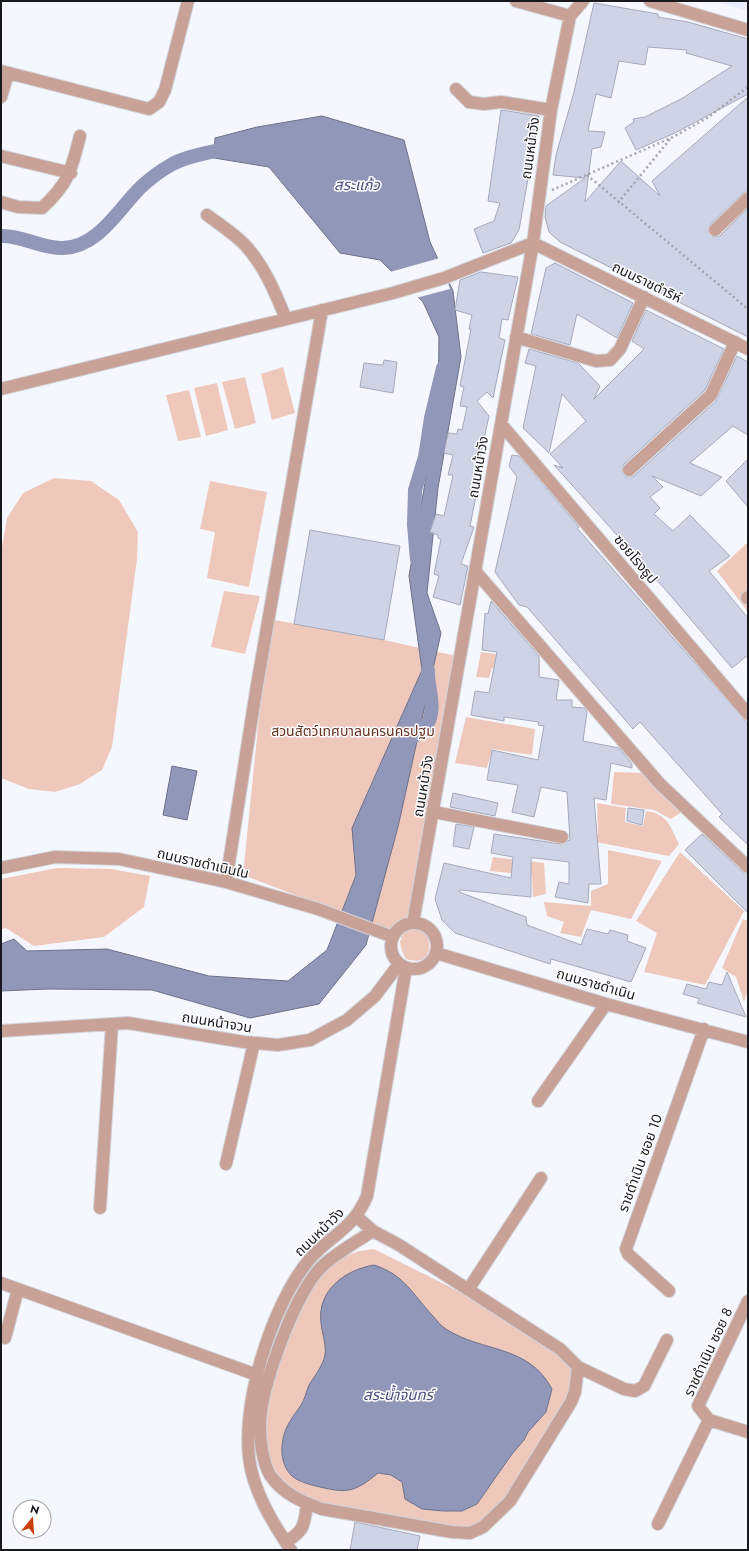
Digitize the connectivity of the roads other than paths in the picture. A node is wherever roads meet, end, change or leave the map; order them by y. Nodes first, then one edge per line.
1 (188, 1) edge
2 (516, 1) edge
3 (583, 1) edge
4 (650, 1) edge
5 (570, 16) junction
6 (748, 30) edge
7 (5, 72) edge
8 (456, 90) dead end
9 (1, 97) edge
10 (551, 110) junction
11 (80, 136) dead end
12 (1, 156) edge
13 (71, 173) junction
14 (748, 198) edge
15 (1, 202) edge
16 (207, 215) dead end
17 (715, 230) dead end
18 (533, 243) junction
19 (644, 297) junction
20 (322, 310) junction
21 (286, 319) junction
22 (516, 337) junction
23 (735, 342) junction
24 (748, 349) edge
25 (1, 389) edge
26 (501, 424) junction
27 (629, 470) dead end
28 (476, 572) junction
29 (748, 714) edge
30 (434, 812) junction
31 (562, 837) dead end
32 (748, 867) edge
33 (1, 868) edge
34 (226, 882) junction
35 (413, 923) junction
36 (393, 937) junction
37 (436, 953) junction
38 (403, 966) junction
39 (606, 1004) junction
40 (112, 1024) junction
41 (704, 1029) junction
42 (1, 1031) edge
43 (748, 1042) edge
44 (254, 1043) junction
45 (538, 1101) dead end
46 (226, 1164) dead end
47 (541, 1178) dead end
48 (100, 1208) dead end
49 (356, 1217) junction
50 (373, 1231) junction
51 (1, 1283) edge
52 (18, 1289) junction
53 (468, 1290) junction
54 (669, 1291) dead end
55 (748, 1301) edge
56 (5, 1338) dead end
57 (667, 1340) dead end
58 (578, 1367) junction
59 (257, 1375) junction
60 (709, 1420) junction
61 (748, 1432) edge
62 (307, 1504) junction
63 (658, 1524) dead end
64 (288, 1546) edge

1 - 7 street
2 - 5 street
3 - 5 street
4 - 6 street
5 - 10 street, ถนนหน้าวัง
7 - 9 street
8 - 10 street
10 - 18 street, ถนนหน้าวัง
11 - 13 street
12 - 13 street
13 - 15 street
14 - 17 street
16 - 21 street
18 - 19 street, ถนนราชดำริห์
18 - 20 street
18 - 22 street, ถนนหน้าวัง
19 - 22 street
19 - 23 street, ถนนราชดำริห์
20 - 21 street
20 - 34 street
21 - 25 street
22 - 26 street, ถนนหน้าวัง
23 - 24 street, ถนนราชดำริห์
23 - 27 street
26 - 28 street, ถนนหน้าวัง
26 - 29 street, ซอยโรงธูป
28 - 30 street, ถนนหน้าวัง
28 - 32 street
30 - 31 street
30 - 35 street, ถนนหน้าวัง
33 - 34 street, ถนนราชดำเนินใน
34 - 36 street, ถนนราชดำเนินใน
35 - 36 street
35 - 37 street
36 - 38 street
37 - 38 street
37 - 39 street, ถนนราชดำเนิน
38 - 44 street, ถนนหน้าจวน
38 - 49 street, ถนนหน้าวัง
39 - 41 street, ถนนราชดำเนิน
39 - 45 street
40 - 42 street, ถนนหน้าจวน
40 - 44 street, ถนนหน้าจวน
40 - 48 street
41 - 43 street, ถนนราชดำเนิน
41 - 54 street, ราชดำเนิน ซอย 10
44 - 46 street
47 - 53 street
49 - 50 street
49 - 59 street, ถนนหน้าวัง
50 - 53 street
50 - 62 street
51 - 52 street
52 - 56 street
52 - 59 street
53 - 58 street
55 - 60 street, ราชดำเนิน ซอย 8
57 - 58 street
58 - 62 street
59 - 64 street, ถนนหน้าวัง
60 - 61 street
60 - 63 street
62 - 64 street

